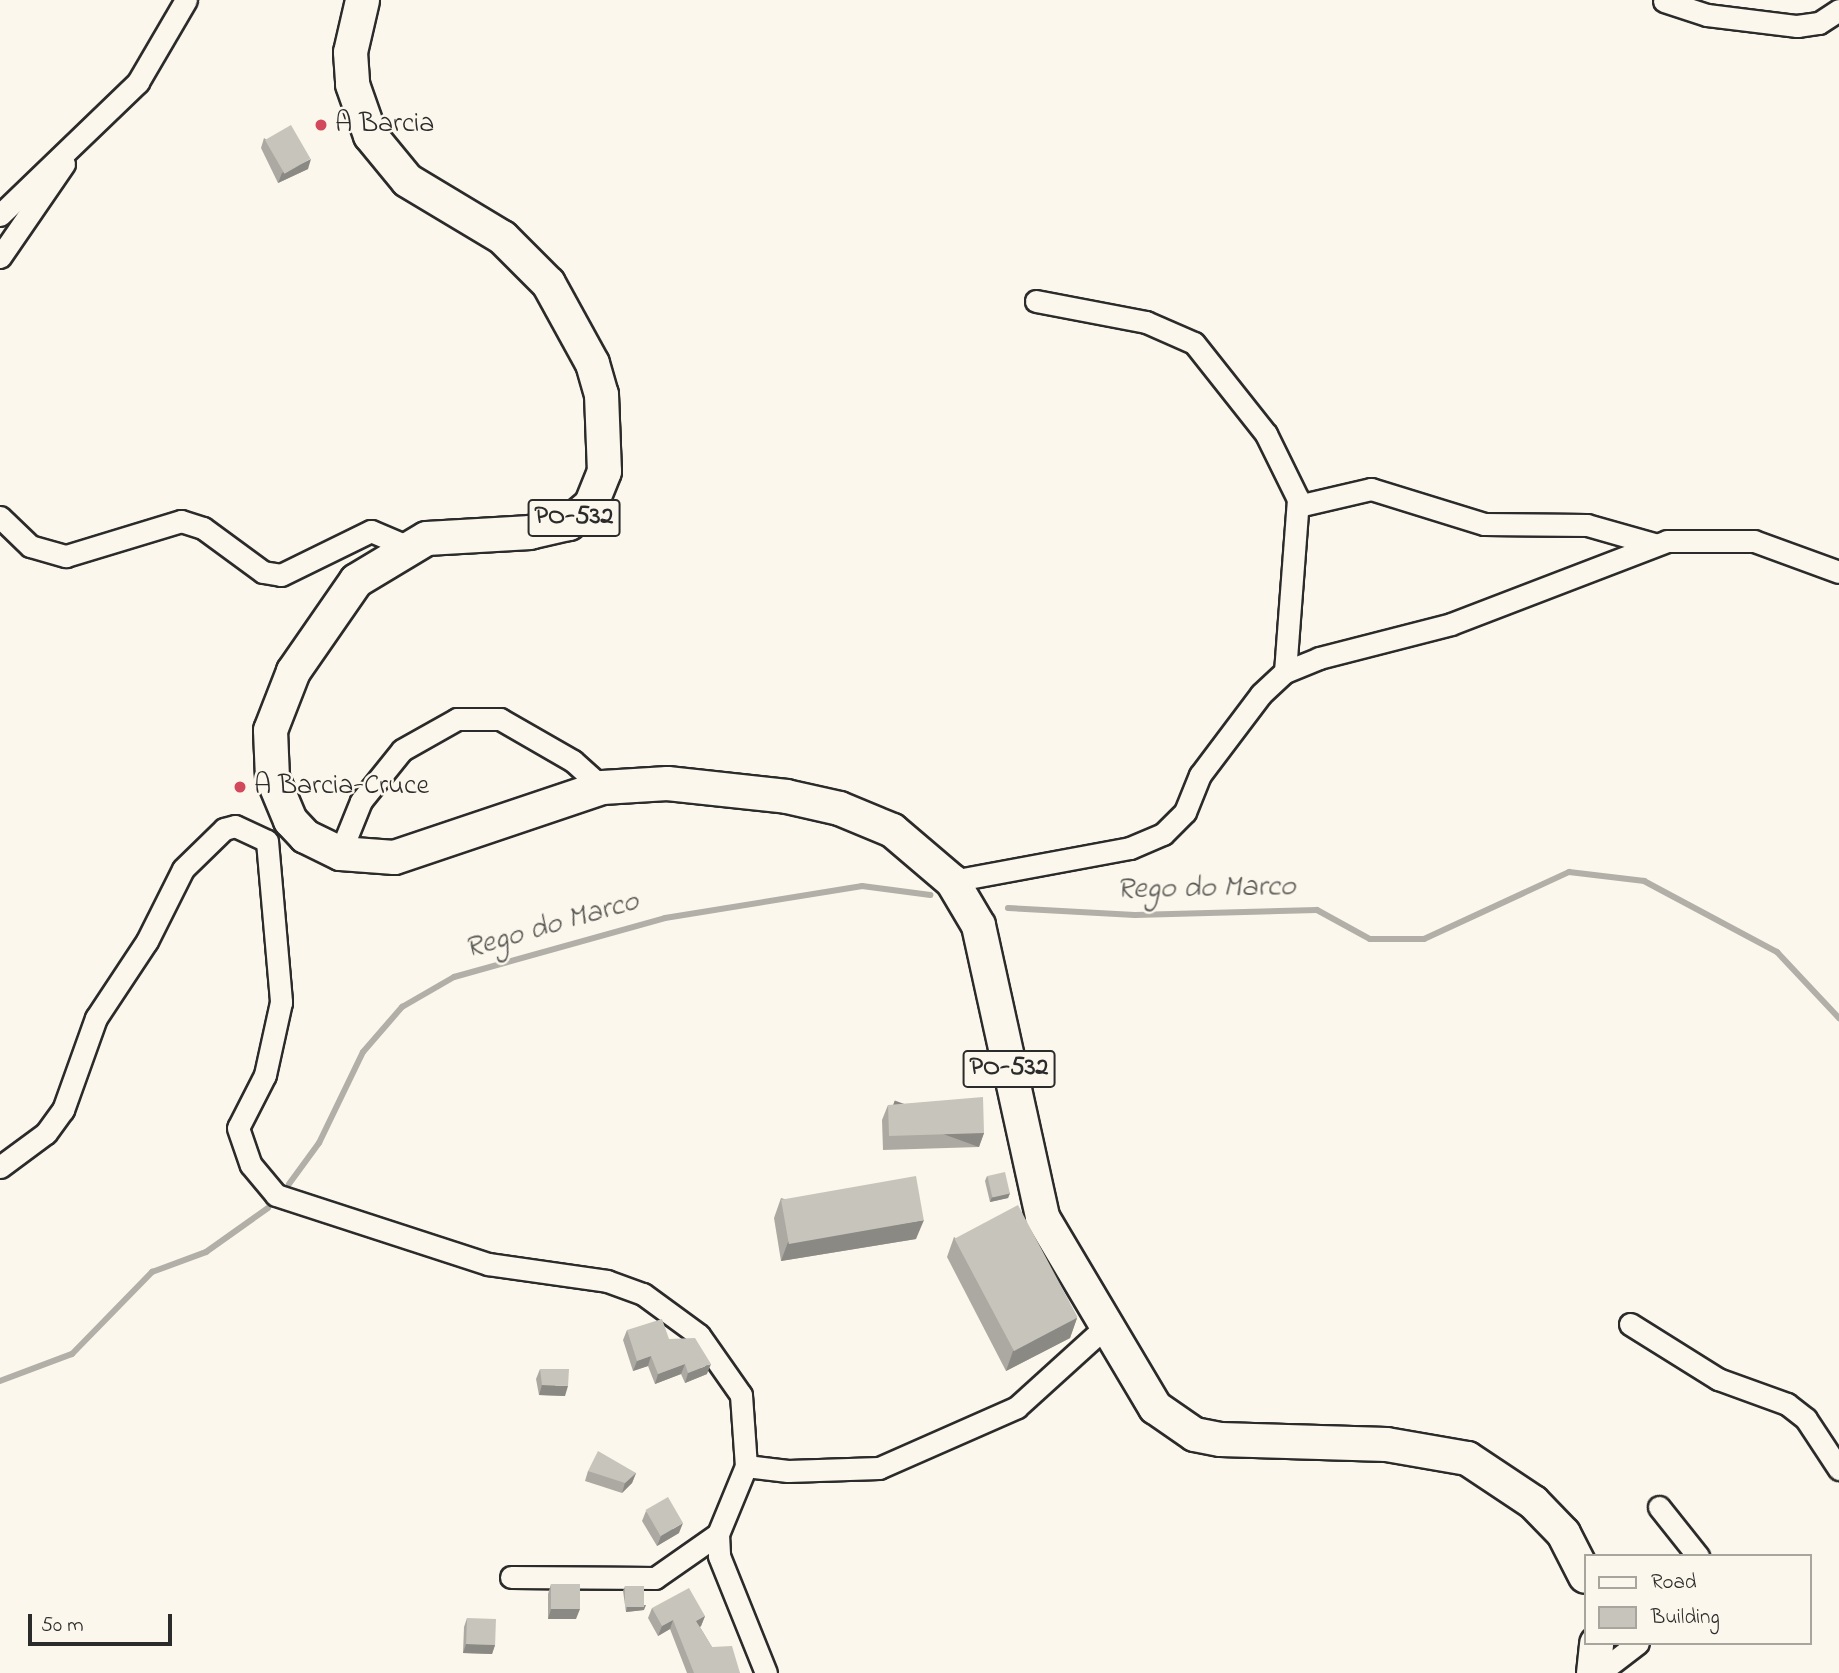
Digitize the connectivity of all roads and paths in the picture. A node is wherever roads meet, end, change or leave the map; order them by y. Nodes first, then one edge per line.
1 (186, 0) edge
2 (362, 0) edge
3 (1664, 1) edge
4 (1839, 10) edge
5 (65, 157) junction
6 (0, 215) edge
7 (0, 257) edge
8 (1035, 301) dead end
9 (1298, 506) junction
10 (0, 517) edge
11 (1654, 544) junction
12 (407, 546) junction
13 (1839, 572) edge
14 (1285, 672) junction
15 (602, 787) junction
16 (340, 853) junction
17 (952, 881) junction
18 (0, 1167) edge
19 (1630, 1324) dead end
20 (1103, 1329) junction
21 (746, 1466) junction
22 (1839, 1469) edge
23 (1658, 1507) dead end
24 (718, 1534) junction
25 (1696, 1554) edge
26 (1584, 1574) edge
27 (511, 1577) dead end
28 (1596, 1645) edge
29 (1635, 1645) edge
30 (766, 1673) edge
31 (1593, 1673) edge
32 (1599, 1673) edge

1 - 5 street
2 - 12 main road, PO-532
3 - 4 street
5 - 6 street
5 - 7 street
8 - 9 street
9 - 11 street
9 - 14 street
10 - 12 street
11 - 13 street
11 - 14 street
12 - 16 main road, PO-532
14 - 17 street
15 - 16 main road, PO-532
15 - 16 street
15 - 17 main road, PO-532
17 - 20 main road, PO-532
18 - 21 street
19 - 22 street
20 - 21 street
20 - 26 main road, PO-532
21 - 24 street
23 - 25 street
24 - 27 street
24 - 30 street
28 - 31 main road
29 - 32 street

